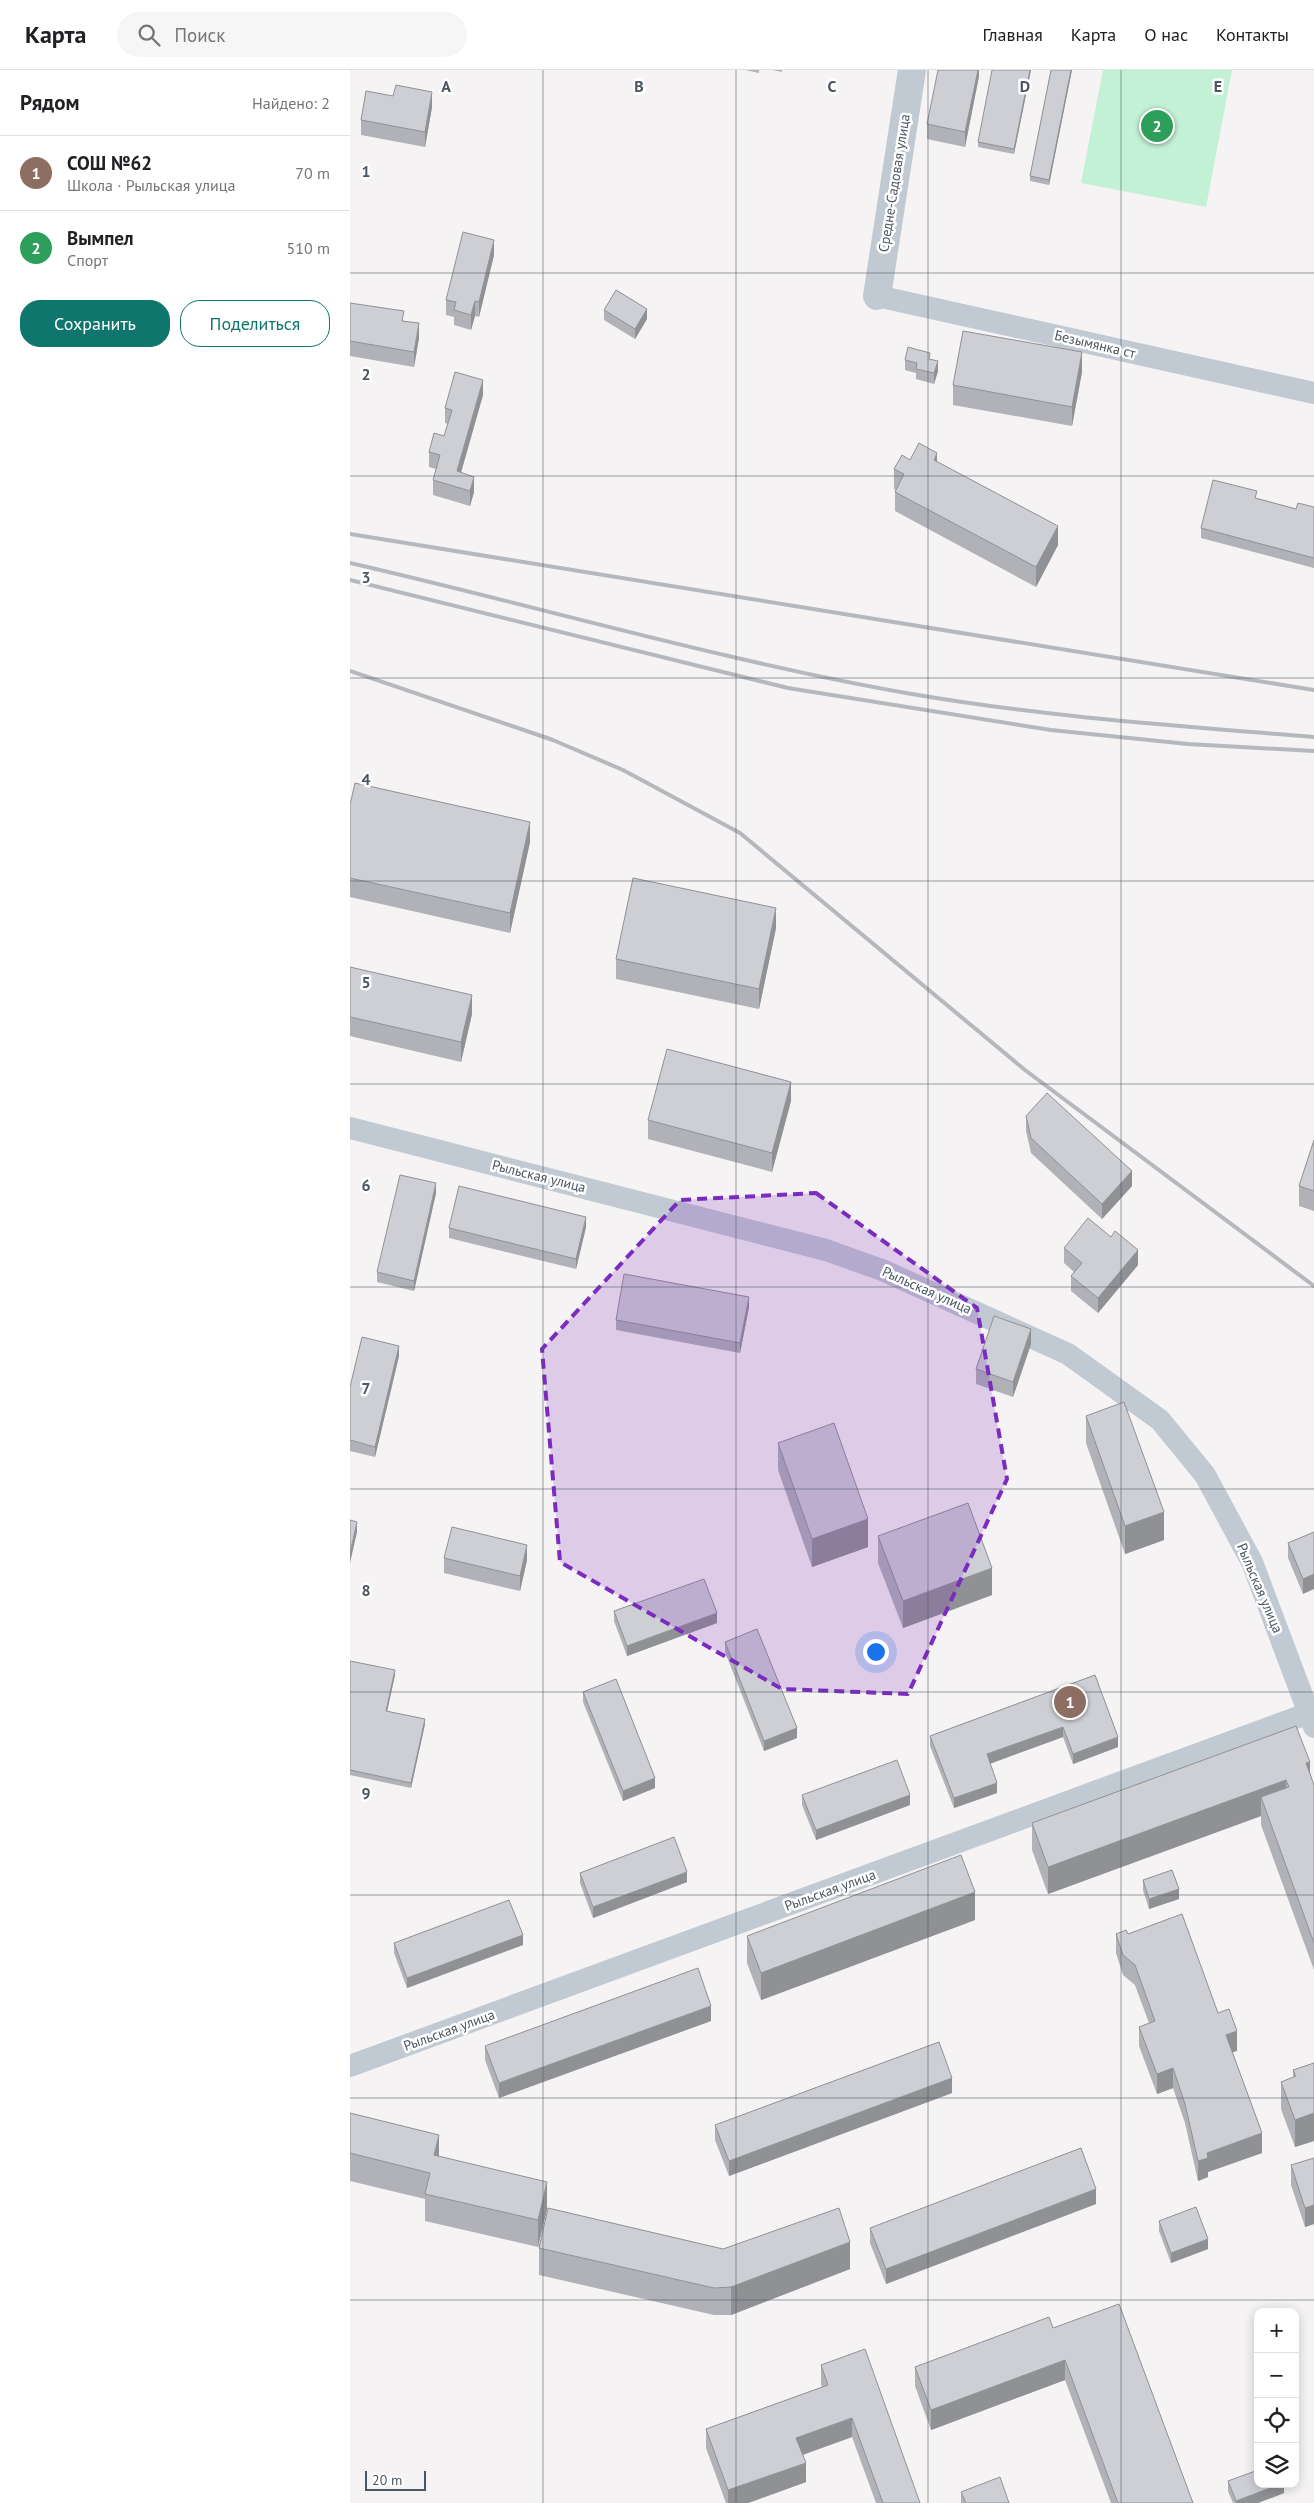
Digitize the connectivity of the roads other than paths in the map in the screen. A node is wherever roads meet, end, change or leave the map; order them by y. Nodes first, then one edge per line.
1 (912, 70) edge
2 (877, 296) joint
3 (1314, 393) edge
4 (350, 1128) edge
5 (1312, 1720) edge
6 (350, 2066) edge

1 - 2 street, Средне-Садовая улица
2 - 3 street, Безымянка ст
4 - 5 street, Рыльская улица
5 - 6 street, Рыльская улица

